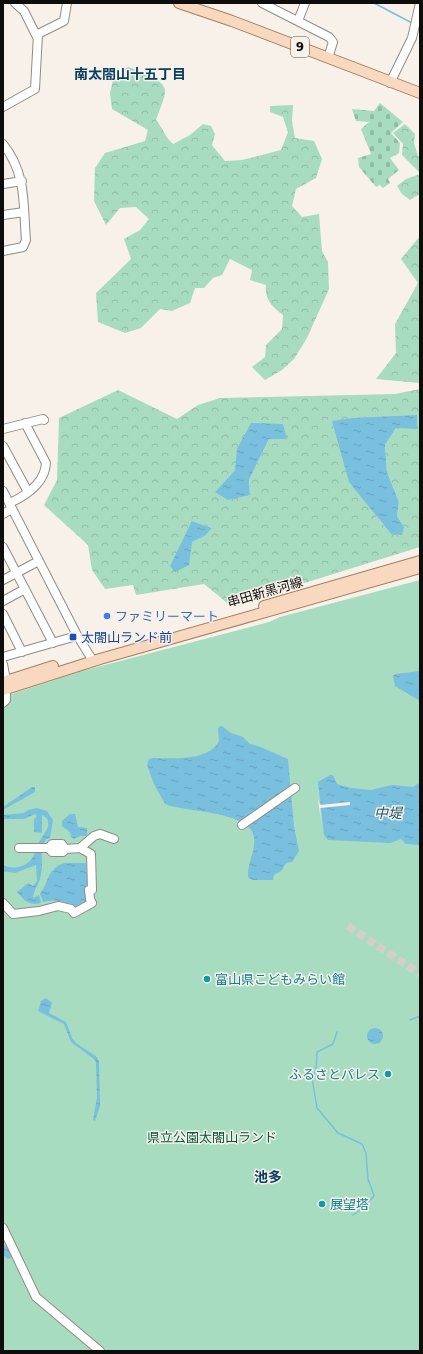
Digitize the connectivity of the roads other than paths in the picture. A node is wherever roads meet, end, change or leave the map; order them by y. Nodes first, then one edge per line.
1 (15, 3) edge
2 (67, 3) edge
3 (179, 3) edge
4 (262, 3) edge
5 (305, 3) edge
6 (420, 3) edge
7 (272, 5) edge
8 (298, 21) junction
9 (37, 38) junction
10 (328, 58) junction
11 (390, 83) junction
12 (420, 94) edge
13 (3, 107) edge
14 (3, 144) edge
15 (22, 181) junction
16 (3, 184) edge
17 (24, 212) junction
18 (3, 215) edge
19 (3, 251) edge
20 (44, 420) dead end
21 (25, 423) junction
22 (3, 429) edge
23 (3, 446) edge
24 (3, 491) edge
25 (28, 492) junction
26 (6, 508) edge
27 (3, 547) edge
28 (420, 561) edge
29 (35, 563) junction
30 (420, 570) edge
31 (17, 572) junction
32 (46, 578) junction
33 (3, 580) edge
34 (25, 589) junction
35 (3, 601) edge
36 (3, 614) edge
37 (73, 637) junction
38 (53, 643) junction
39 (22, 652) junction
40 (3, 657) edge
41 (89, 659) junction
42 (3, 664) edge
43 (5, 685) edge
44 (3, 703) edge
45 (295, 788) dead end
46 (242, 825) dead end
47 (114, 839) dead end
48 (19, 848) dead end
49 (80, 848) junction
50 (3, 903) edge
51 (3, 1228) edge
52 (100, 1351) edge

1 - 9 street
2 - 9 street
3 - 10 main road, 9
4 - 7 street
5 - 8 street
6 - 11 street
7 - 8 street
8 - 10 street
9 - 13 street
10 - 11 main road, 9
11 - 12 main road, 9
14 - 15 street
15 - 16 street
15 - 17 street
17 - 18 street
17 - 19 street
20 - 21 street
21 - 22 street
21 - 25 street
23 - 25 street
24 - 26 street
25 - 26 street
26 - 29 street
26 - 32 street
27 - 31 street
28 - 41 main road, 串田新黒河線
29 - 31 street
29 - 32 street
30 - 41 main road, 串田新黒河線
31 - 33 street
31 - 34 street
32 - 37 street
32 - 41 street
34 - 35 street
34 - 38 street
36 - 39 street
37 - 38 street
37 - 41 street
38 - 39 street
39 - 40 street
41 - 43 main road, 串田新黒河線
42 - 43 street
43 - 44 street
45 - 46 street
47 - 49 street
48 - 49 street
49 - 50 street
51 - 52 street

